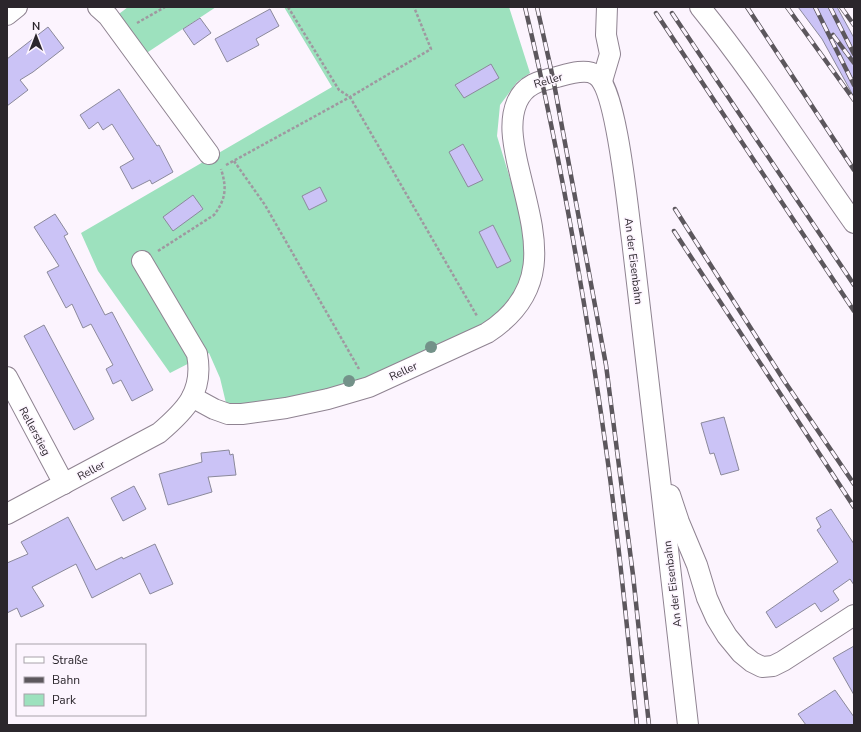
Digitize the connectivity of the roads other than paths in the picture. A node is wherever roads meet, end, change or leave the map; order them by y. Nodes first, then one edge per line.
1 (17, 7) edge
2 (607, 7) edge
3 (700, 7) edge
4 (103, 11) edge
5 (7, 15) edge
6 (602, 81) junction
7 (215, 161) road end
8 (854, 223) edge
9 (142, 261) road end
10 (7, 377) edge
11 (192, 397) junction
12 (656, 442) junction
13 (64, 484) junction
14 (7, 514) edge
15 (854, 614) edge
16 (688, 725) edge

1 - 5 street
2 - 6 street
3 - 8 street
4 - 7 street
6 - 11 street, Reller
6 - 12 street, An der Eisenbahn
9 - 11 street
10 - 13 street, Rellerstieg
11 - 13 street, Reller
12 - 15 street, An der Eisenbahn
12 - 16 street, An der Eisenbahn
13 - 14 street, Reller

